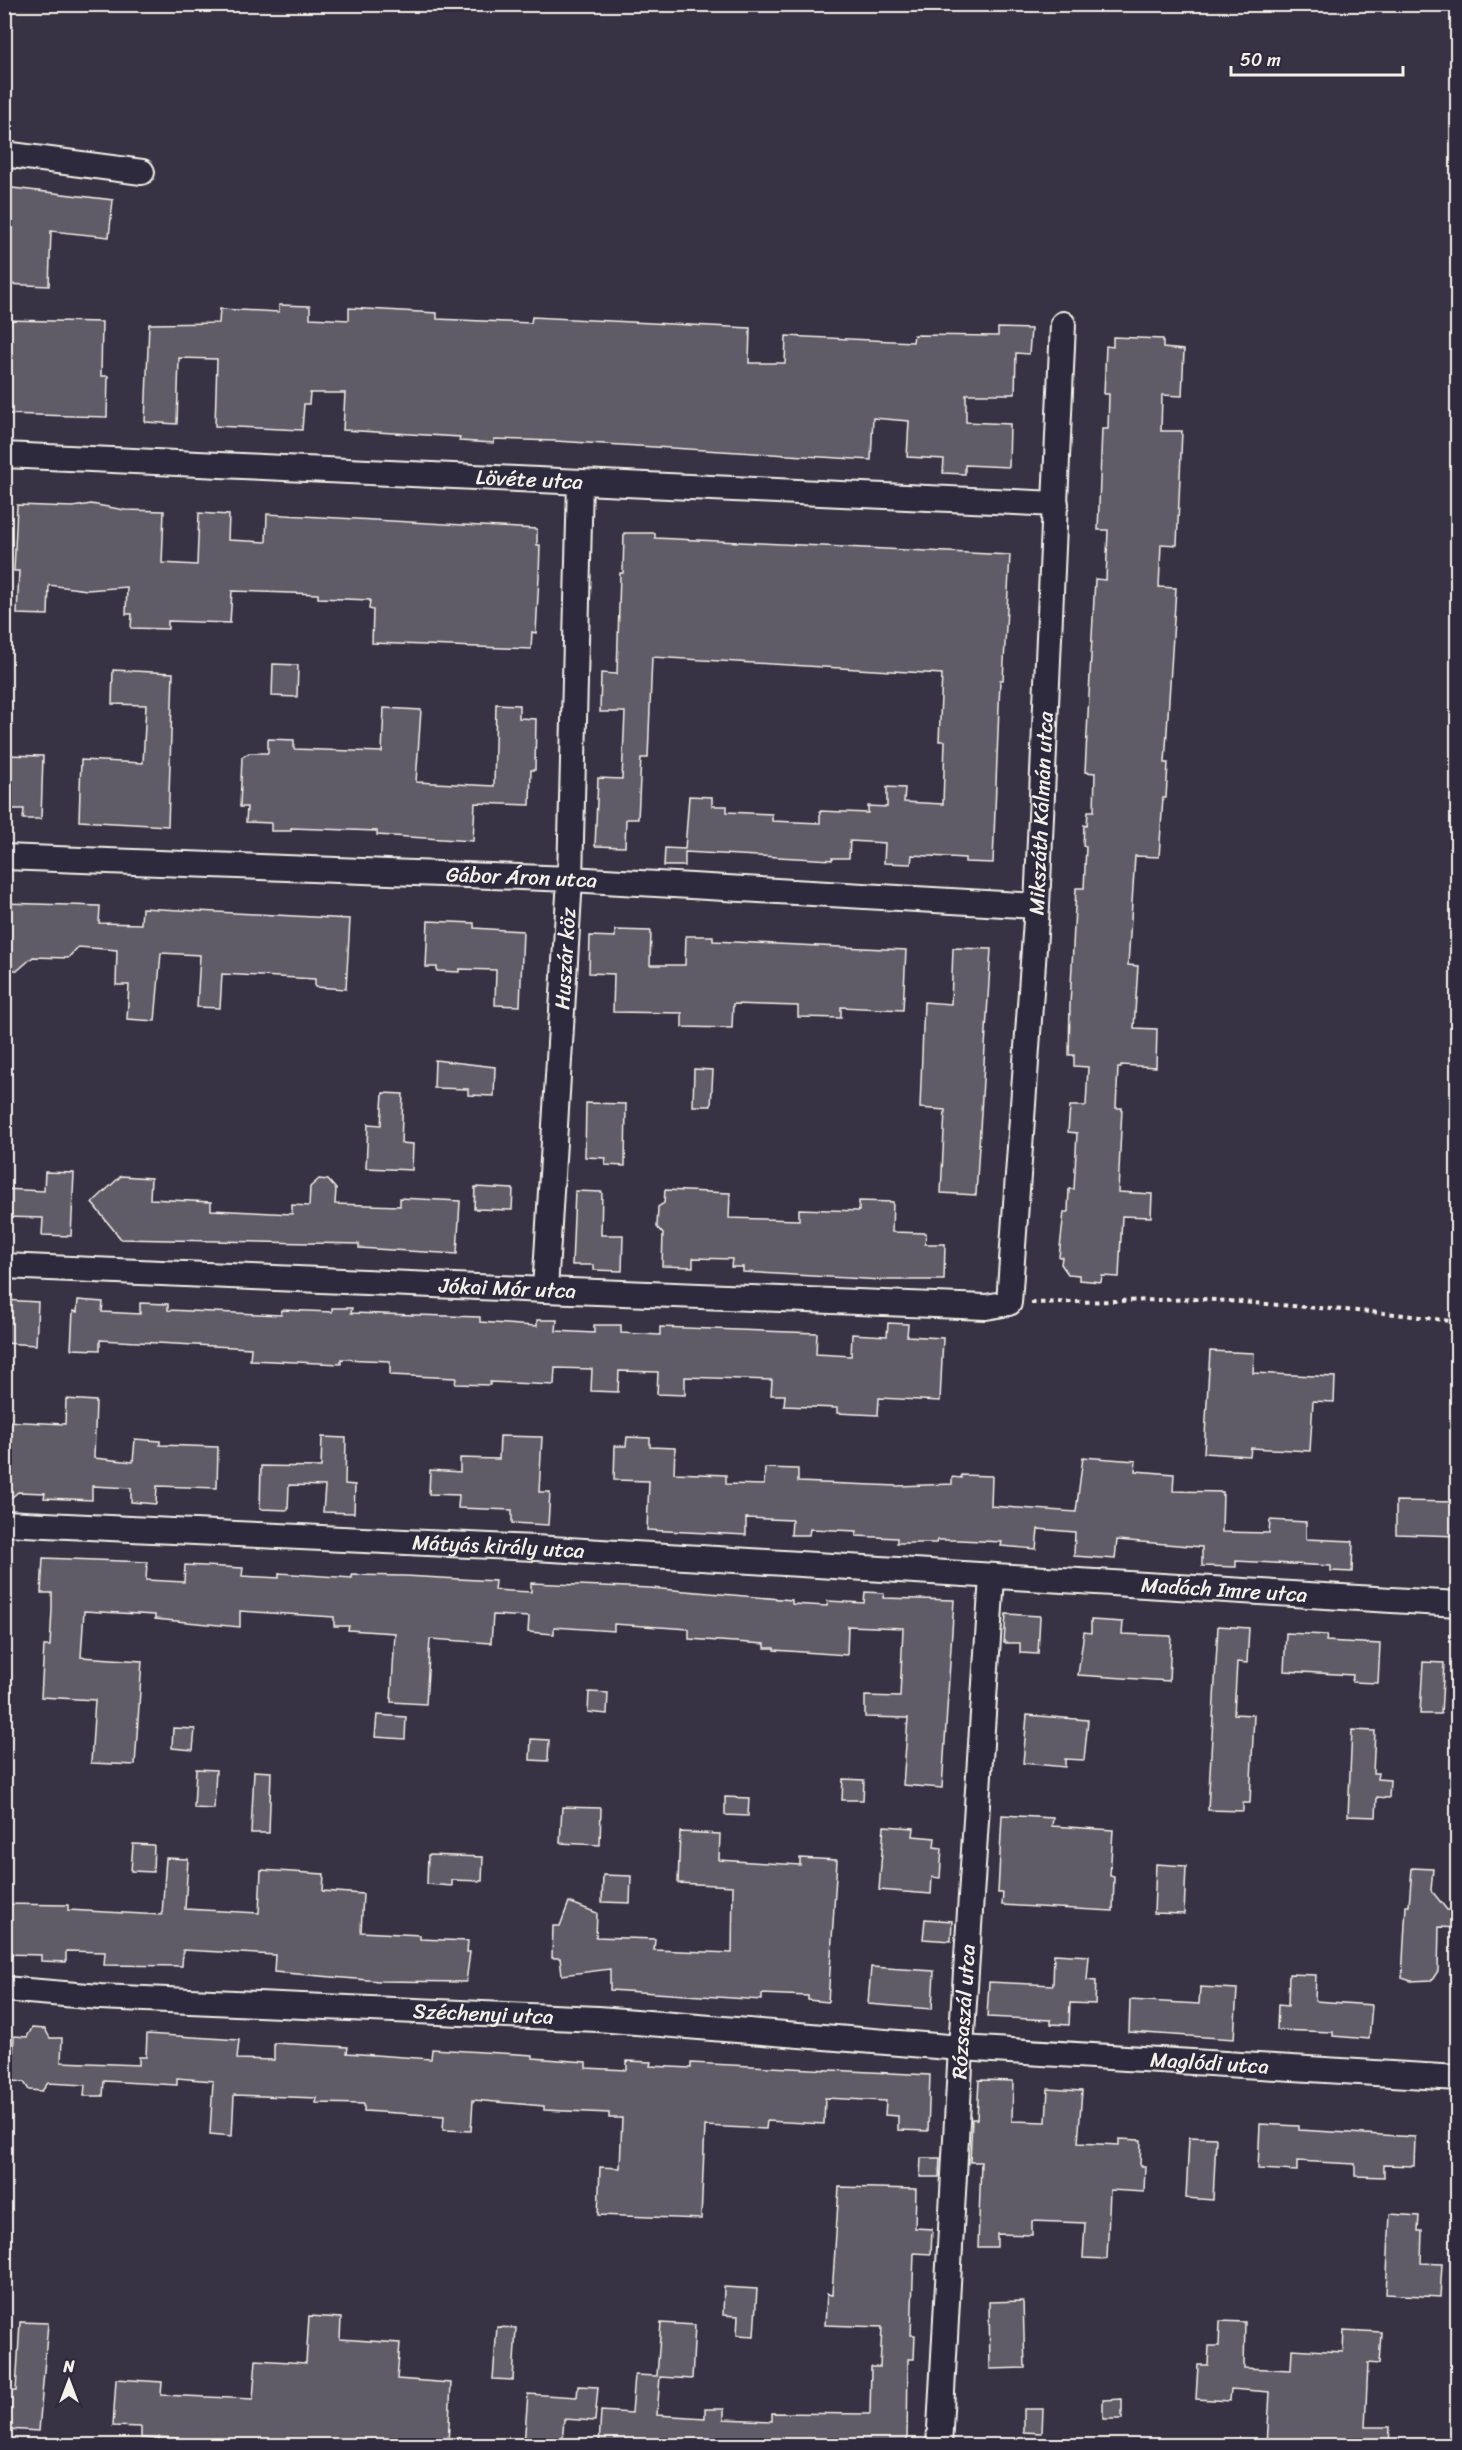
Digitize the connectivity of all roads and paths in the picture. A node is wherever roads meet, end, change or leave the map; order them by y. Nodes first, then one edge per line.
1 (4, 154) edge
2 (142, 172) dead end
3 (1063, 324) dead end
4 (4, 455) edge
5 (580, 482) junction
6 (1056, 504) junction
7 (4, 856) edge
8 (570, 879) junction
9 (1036, 906) junction
10 (4, 1266) edge
11 (545, 1290) junction
12 (1009, 1303) junction
13 (1458, 1322) edge
14 (4, 1523) edge
15 (992, 1577) junction
16 (1458, 1604) edge
17 (4, 1989) edge
18 (961, 2048) junction
19 (1458, 2078) edge
20 (939, 2445) edge

1 - 2 street
3 - 6 street, Mikszáth Kálmán utca
4 - 5 street, Lövéte utca
5 - 6 street, Lövéte utca
5 - 8 street, Huszár köz
6 - 9 street, Mikszáth Kálmán utca
7 - 8 street, Gábor Áron utca
8 - 9 street, Gábor Áron utca
8 - 11 street, Huszár köz
9 - 12 street, Mikszáth Kálmán utca
10 - 11 street, Jókai Mór utca
11 - 12 street, Jókai Mór utca
12 - 13 path
14 - 15 street, Mátyás király utca
15 - 16 street, Madách Imre utca
15 - 18 street, Rózsaszál utca
17 - 18 street, Széchenyi utca
18 - 19 street, Maglódi utca
18 - 20 street, Rózsaszál utca

